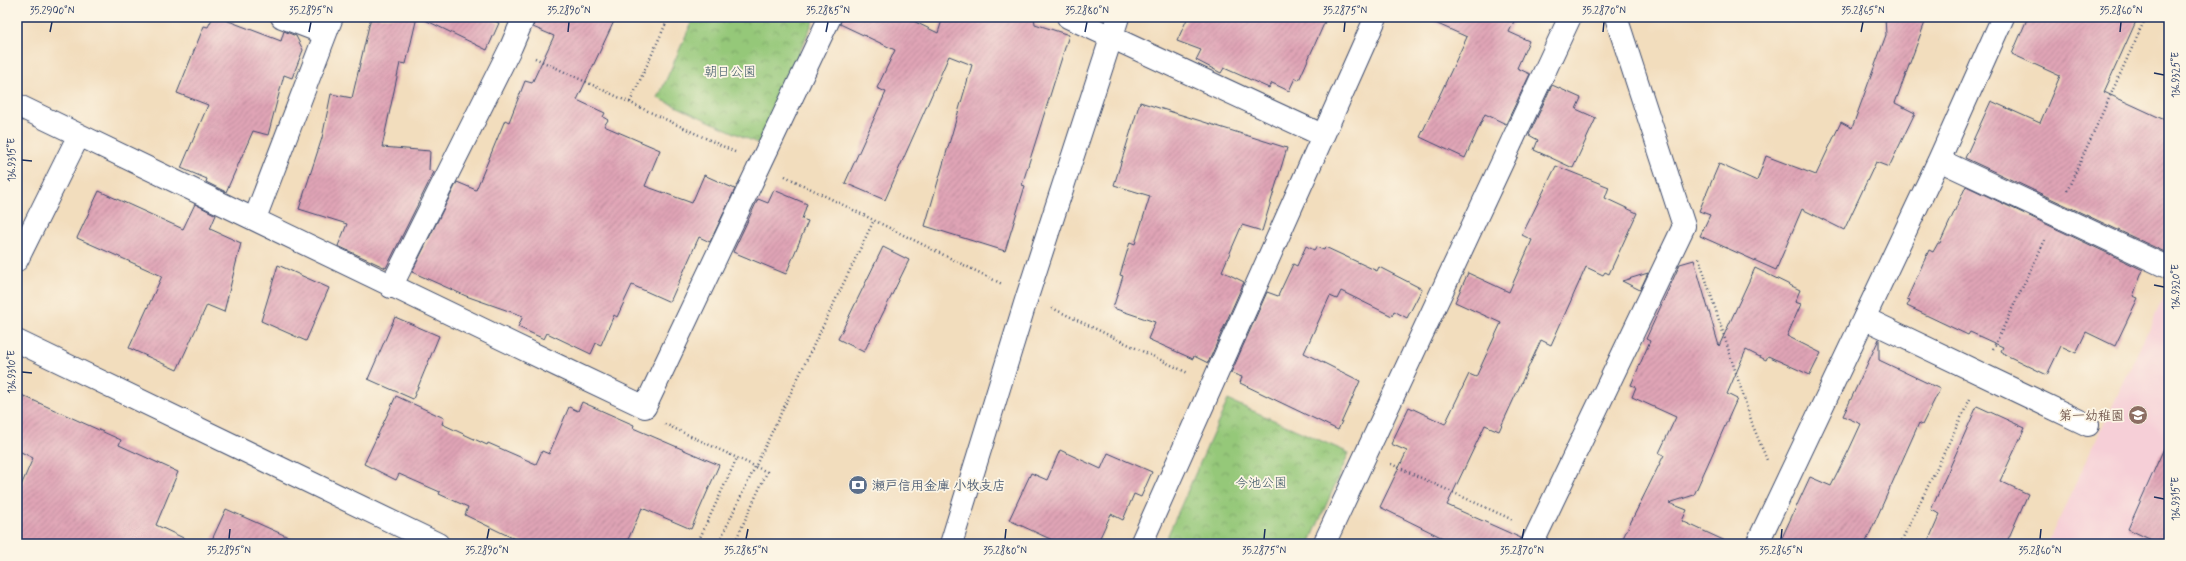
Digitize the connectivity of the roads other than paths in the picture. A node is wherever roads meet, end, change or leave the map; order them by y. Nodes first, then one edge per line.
1 (282, 17) edge
2 (524, 17) edge
3 (830, 17) edge
4 (1068, 17) edge
5 (1118, 17) edge
6 (1376, 17) edge
7 (1570, 17) edge
8 (1616, 17) edge
9 (2003, 17) edge
10 (328, 25) edge
11 (1111, 37) junction
12 (17, 105) edge
13 (79, 135) junction
14 (1322, 135) junction
15 (1939, 160) junction
16 (255, 218) junction
17 (17, 260) edge
18 (2169, 268) edge
19 (391, 287) junction
20 (1864, 318) junction
21 (17, 341) edge
22 (2088, 425) dead end
23 (1535, 538) edge
24 (438, 544) edge
25 (951, 544) edge
26 (1141, 544) edge
27 (1324, 544) edge
28 (1757, 544) edge

1 - 10 street
2 - 19 street
3 - 19 street
4 - 11 street
5 - 11 street
6 - 14 street
7 - 27 street
8 - 23 street
9 - 15 street
10 - 16 street
11 - 14 street
11 - 25 street
12 - 13 street
13 - 16 street
13 - 17 street
14 - 26 street
15 - 18 street
15 - 20 street
16 - 19 street
20 - 22 street
20 - 28 street
21 - 24 street

